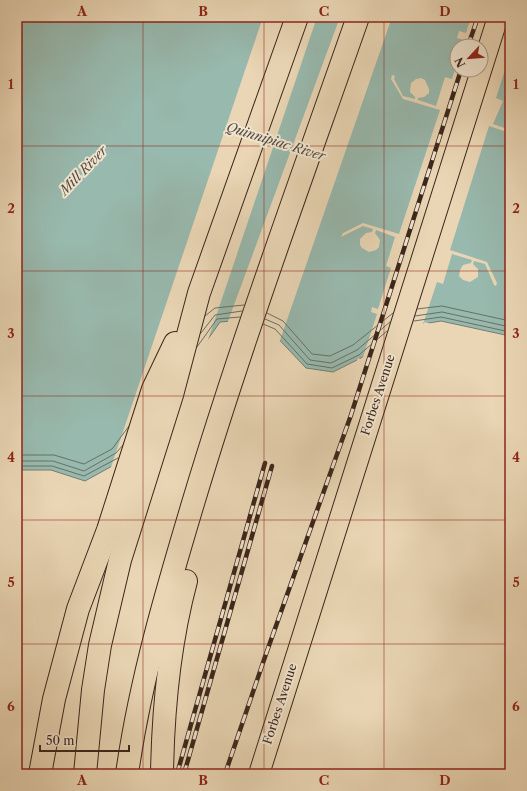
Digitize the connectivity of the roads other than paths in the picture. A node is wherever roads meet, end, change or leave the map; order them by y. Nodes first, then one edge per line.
1 (297, 17) edge
2 (358, 17) edge
3 (498, 17) edge
4 (199, 293) junction
5 (220, 412) junction
6 (108, 530) junction
7 (132, 737) junction
8 (40, 774) edge
9 (53, 774) edge
10 (85, 774) edge
11 (127, 774) edge
12 (139, 774) edge
13 (162, 774) edge
14 (259, 774) edge

1 - 4 highway
2 - 5 highway
3 - 14 main road, Forbes Avenue
4 - 6 highway
4 - 10 highway
5 - 7 highway
5 - 13 highway
6 - 8 highway
6 - 9 highway
7 - 11 highway
7 - 12 highway

